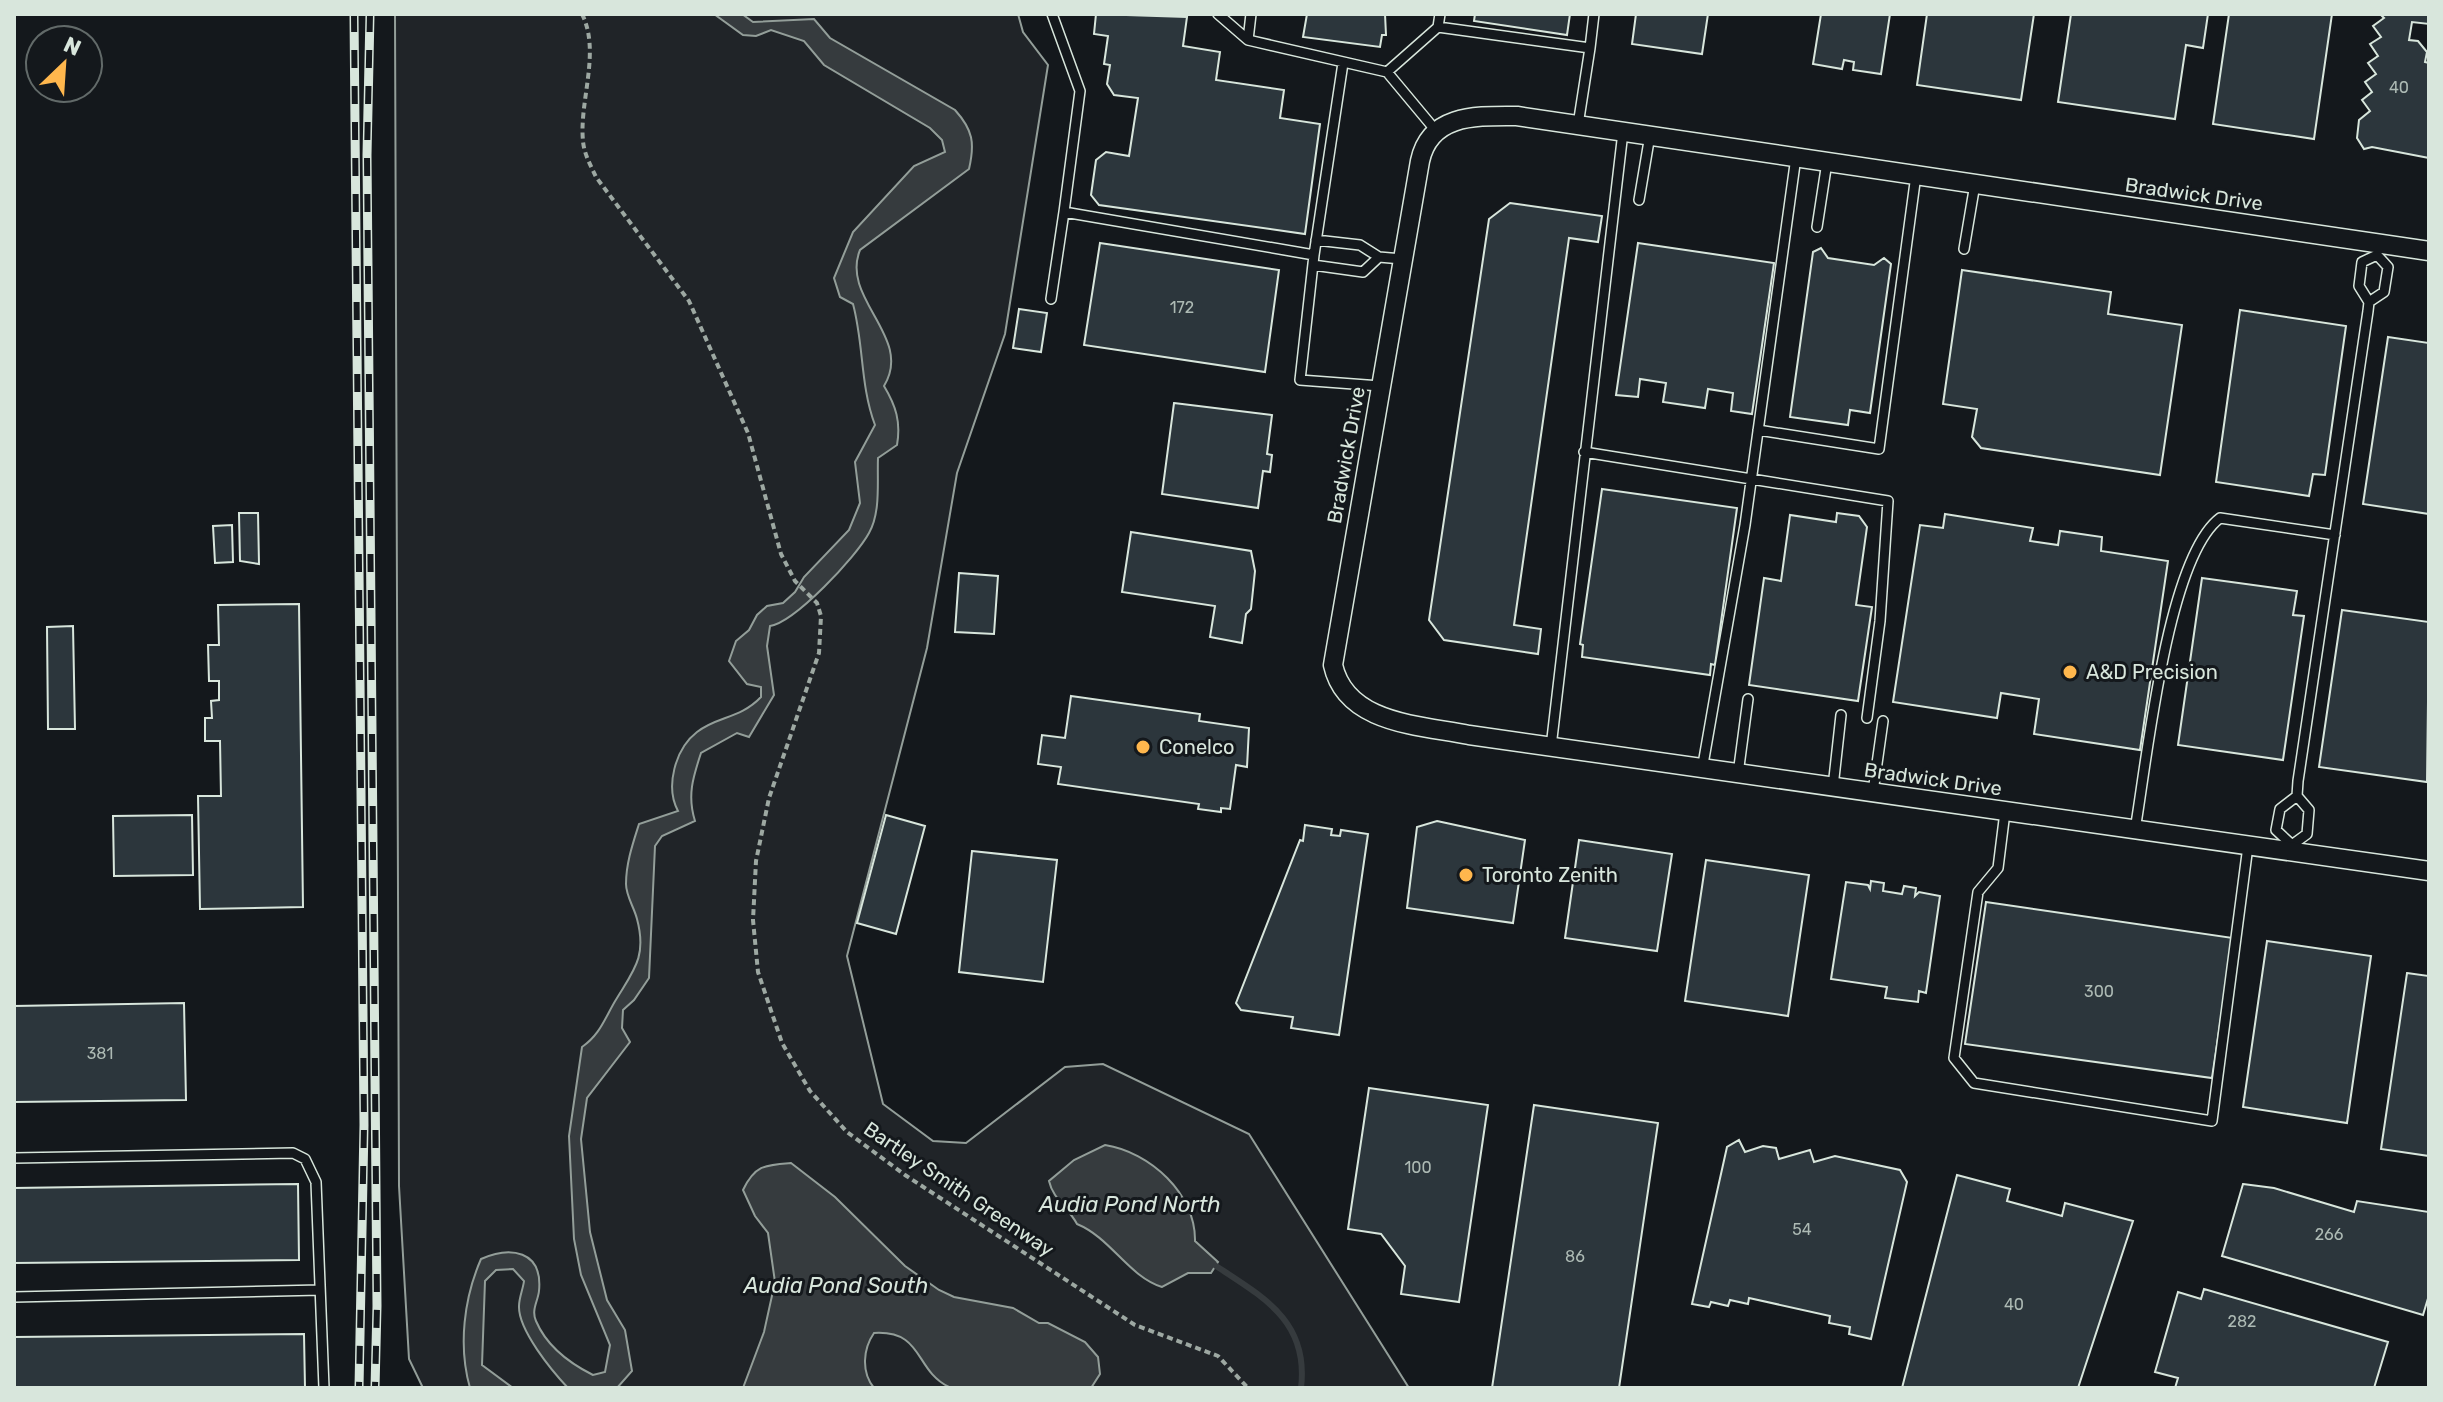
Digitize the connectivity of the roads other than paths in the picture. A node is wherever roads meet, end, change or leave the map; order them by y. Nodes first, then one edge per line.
1 (1052, 14) edge
2 (1218, 14) edge
3 (1251, 14) edge
4 (1440, 14) edge
5 (1594, 14) edge
6 (1438, 27) junction
7 (1248, 40) junction
8 (1590, 48) junction
9 (1343, 63) junction
10 (1387, 72) junction
11 (1578, 125) junction
12 (1437, 132) junction
13 (1623, 132) junction
14 (1650, 135) junction
15 (1796, 157) junction
16 (1827, 162) junction
17 (1916, 175) junction
18 (1975, 184) junction
19 (1639, 200) dead end
20 (1064, 212) junction
21 (1817, 227) dead end
22 (1316, 240) junction
23 (1964, 249) dead end
24 (2377, 249) junction
25 (2429, 251) edge
26 (1379, 257) junction
27 (1402, 259) junction
28 (1313, 260) junction
29 (1051, 299) dead end
30 (2369, 302) junction
31 (1380, 386) junction
32 (1758, 430) junction
33 (1584, 452) junction
34 (1751, 479) junction
35 (2335, 535) junction
36 (1748, 699) dead end
37 (1841, 715) dead end
38 (1867, 718) dead end
39 (1883, 721) dead end
40 (1551, 747) junction
41 (1702, 770) junction
42 (1738, 774) junction
43 (1833, 788) junction
44 (1873, 793) junction
45 (2297, 796) junction
46 (2005, 812) junction
47 (2135, 830) junction
48 (2248, 846) junction
49 (2287, 847) junction
50 (2429, 871) edge
51 (14, 1158) edge
52 (320, 1290) junction
53 (14, 1297) edge
54 (324, 1388) edge

1 - 20 lane
2 - 7 lane
3 - 7 lane
4 - 6 lane
5 - 8 lane
6 - 8 lane
6 - 10 lane
7 - 9 lane
8 - 11 lane
9 - 10 lane
9 - 22 lane
10 - 12 lane
11 - 12 street, Bradwick Drive
11 - 13 street, Bradwick Drive
12 - 27 street, Bradwick Drive
13 - 14 street, Bradwick Drive
13 - 33 lane
14 - 15 street, Bradwick Drive
14 - 19 lane
15 - 16 street, Bradwick Drive
15 - 32 lane
16 - 17 street, Bradwick Drive
16 - 21 lane
17 - 18 street, Bradwick Drive
17 - 32 lane
18 - 23 lane
18 - 24 street, Bradwick Drive
20 - 28 lane
20 - 29 lane
22 - 26 lane
22 - 28 lane
24 - 25 street, Bradwick Drive
24 - 30 lane
24 - 30 lane
26 - 27 lane
26 - 28 lane
27 - 31 street, Bradwick Drive
28 - 31 lane
30 - 35 lane
31 - 40 street, Bradwick Drive
32 - 34 lane
33 - 34 lane
33 - 40 lane
34 - 38 lane
34 - 41 lane
35 - 45 lane
35 - 47 lane
36 - 42 lane
37 - 43 lane
39 - 44 lane
40 - 41 street, Bradwick Drive
41 - 42 street, Bradwick Drive
42 - 43 street, Bradwick Drive
43 - 44 street, Bradwick Drive
44 - 46 street, Bradwick Drive
45 - 49 lane
45 - 49 lane
46 - 47 street, Bradwick Drive
46 - 48 lane
47 - 48 street, Bradwick Drive
48 - 49 street, Bradwick Drive
49 - 50 street, Bradwick Drive
51 - 52 lane
52 - 53 lane
52 - 54 lane

